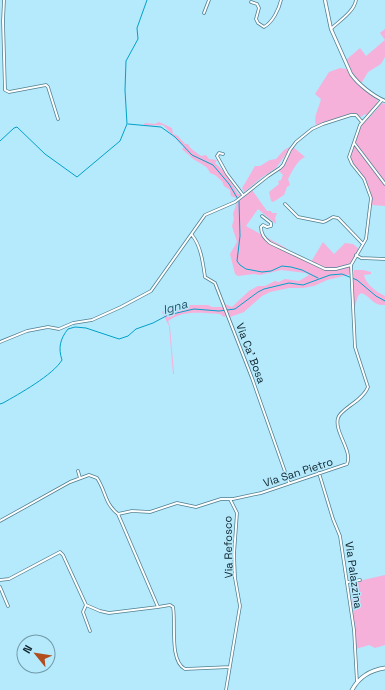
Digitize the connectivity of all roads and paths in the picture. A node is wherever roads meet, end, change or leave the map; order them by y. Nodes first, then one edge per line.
1 (4, 0) edge
2 (209, 0) edge
3 (282, 0) edge
4 (325, 0) edge
5 (356, 0) edge
6 (251, 2) dead end
7 (204, 13) dead end
8 (331, 29) junction
9 (382, 100) junction
10 (385, 101) edge
11 (58, 119) dead end
12 (362, 122) junction
13 (354, 143) junction
14 (223, 154) dead end
15 (385, 184) edge
16 (243, 195) junction
17 (285, 204) dead end
18 (262, 216) dead end
19 (192, 235) junction
20 (363, 244) junction
21 (356, 255) junction
22 (385, 259) edge
23 (351, 265) junction
24 (0, 342) edge
25 (78, 471) dead end
26 (319, 473) junction
27 (80, 478) junction
28 (290, 483) junction
29 (230, 499) junction
30 (118, 514) junction
31 (0, 521) edge
32 (0, 580) edge
33 (360, 580) dead end
34 (348, 582) junction
35 (0, 587) edge
36 (86, 605) junction
37 (8, 606) dead end
38 (158, 607) junction
39 (90, 631) dead end
40 (230, 667) junction
41 (385, 668) edge
42 (357, 682) junction
43 (226, 690) edge
44 (352, 690) edge

1 - 11 street
2 - 7 street
3 - 6 street
4 - 8 street
5 - 8 street
8 - 9 street
9 - 10 street
9 - 12 street
12 - 13 street
12 - 16 street
13 - 15 street
13 - 20 street
14 - 16 street
16 - 19 street
17 - 20 street
18 - 23 street
19 - 24 street
19 - 28 street, Via Ca' Bosa
20 - 21 street
21 - 22 street
21 - 23 street
23 - 26 street, Via San Pietro
25 - 27 street
26 - 28 street, Via San Pietro
26 - 34 street, Via Palazzina
27 - 30 street
27 - 31 street
28 - 29 street, Via San Pietro
29 - 30 street, Via San Pietro
29 - 40 street, Via Refosco
30 - 38 street
32 - 36 street
33 - 34 street
34 - 42 street, Via Palazzina
35 - 37 street
36 - 38 street
36 - 39 street
38 - 40 street
40 - 43 street, Via Refosco
41 - 42 main road
42 - 44 main road

